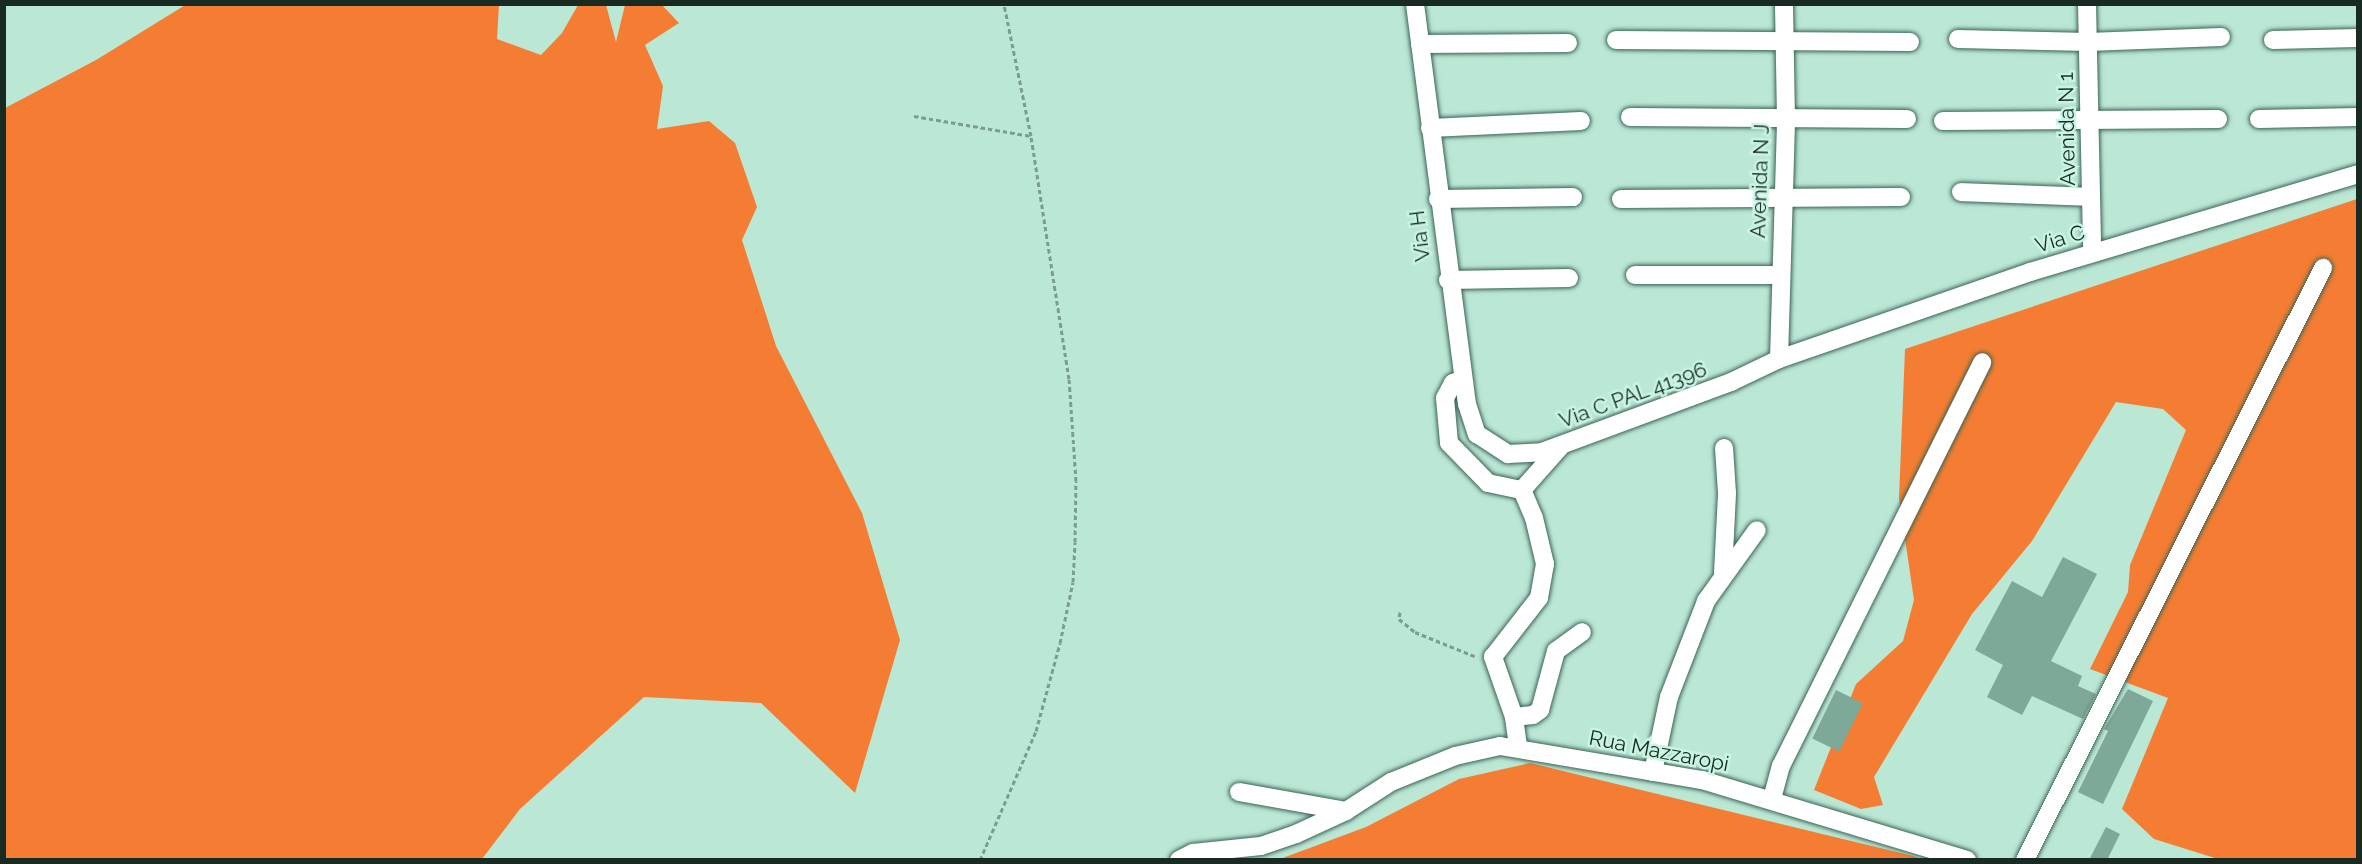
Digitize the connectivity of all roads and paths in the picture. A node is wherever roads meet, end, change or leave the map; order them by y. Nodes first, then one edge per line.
1 (1004, 4) edge
2 (1415, 4) edge
3 (1784, 4) edge
4 (2087, 4) edge
5 (2221, 37) dead end
6 (2358, 38) edge
7 (1958, 39) dead end
8 (1616, 40) dead end
9 (2273, 40) dead end
10 (1785, 41) junction
11 (1910, 42) dead end
12 (2088, 42) junction
13 (1568, 43) dead end
14 (1420, 44) junction
15 (914, 116) dead end
16 (1630, 117) dead end
17 (2090, 117) junction
18 (2358, 117) edge
19 (1907, 119) dead end
20 (2218, 119) dead end
21 (2259, 119) dead end
22 (1786, 120) junction
23 (1581, 121) dead end
24 (1943, 121) dead end
25 (1430, 128) junction
26 (1031, 136) junction
27 (2358, 174) edge
28 (1961, 192) dead end
29 (2091, 196) junction
30 (1573, 197) dead end
31 (1901, 197) dead end
32 (1621, 199) dead end
33 (1781, 199) junction
34 (1438, 200) junction
35 (2092, 253) junction
36 (2323, 268) dead end
37 (1635, 275) dead end
38 (1780, 275) junction
39 (1569, 278) dead end
40 (1448, 280) junction
41 (1779, 359) junction
42 (1982, 362) dead end
43 (1464, 380) junction
44 (1562, 445) junction
45 (1724, 448) dead end
46 (1498, 450) joint
47 (1522, 490) junction
48 (1757, 530) dead end
49 (1723, 573) junction
50 (1400, 612) dead end
51 (1582, 632) dead end
52 (1493, 665) junction
53 (1514, 717) junction
54 (1518, 746) junction
55 (1653, 772) junction
56 (1239, 792) dead end
57 (1772, 799) junction
58 (1346, 811) junction
59 (980, 860) edge
60 (1179, 860) edge
61 (1967, 860) edge
62 (2025, 860) edge

1 - 26 path
2 - 14 street, Via H
3 - 10 street, Avenida N J
4 - 12 street, Avenida N 1
5 - 12 street
6 - 9 street
7 - 12 street
8 - 10 street
10 - 11 street
10 - 22 street, Avenida N J
12 - 17 street, Avenida N 1
13 - 14 street
14 - 25 street, Via H
15 - 26 path
16 - 22 street
17 - 20 street
17 - 24 street
17 - 29 street, Avenida N 1
18 - 21 street
19 - 22 street
22 - 33 street, Avenida N J
23 - 25 street
25 - 34 street, Via H
26 - 59 path
27 - 35 street, Via C
28 - 29 street
29 - 35 street, Avenida N 1
30 - 34 street
31 - 33 street
32 - 33 street
33 - 38 street, Avenida N J
34 - 40 street, Via H
35 - 41 street, Via C
36 - 62 street
37 - 38 street
38 - 41 street, Avenida N J
39 - 40 street
40 - 43 street, Via H
41 - 44 street, Via C PAL 41396
42 - 57 street
43 - 46 street, Via H
43 - 47 street
44 - 46 street, Via C PAL 41396
44 - 47 street
45 - 49 street
47 - 52 street
48 - 49 street
49 - 55 street
50 - 52 path
51 - 53 street
52 - 53 street
53 - 54 street
54 - 55 street, Rua Mazzaropi
54 - 58 street, Rua Mazzaropi
55 - 57 street, Rua Mazzaropi
56 - 58 street
57 - 61 street, Rua Mazzaropi
58 - 60 street, Rua Mazzaropi

